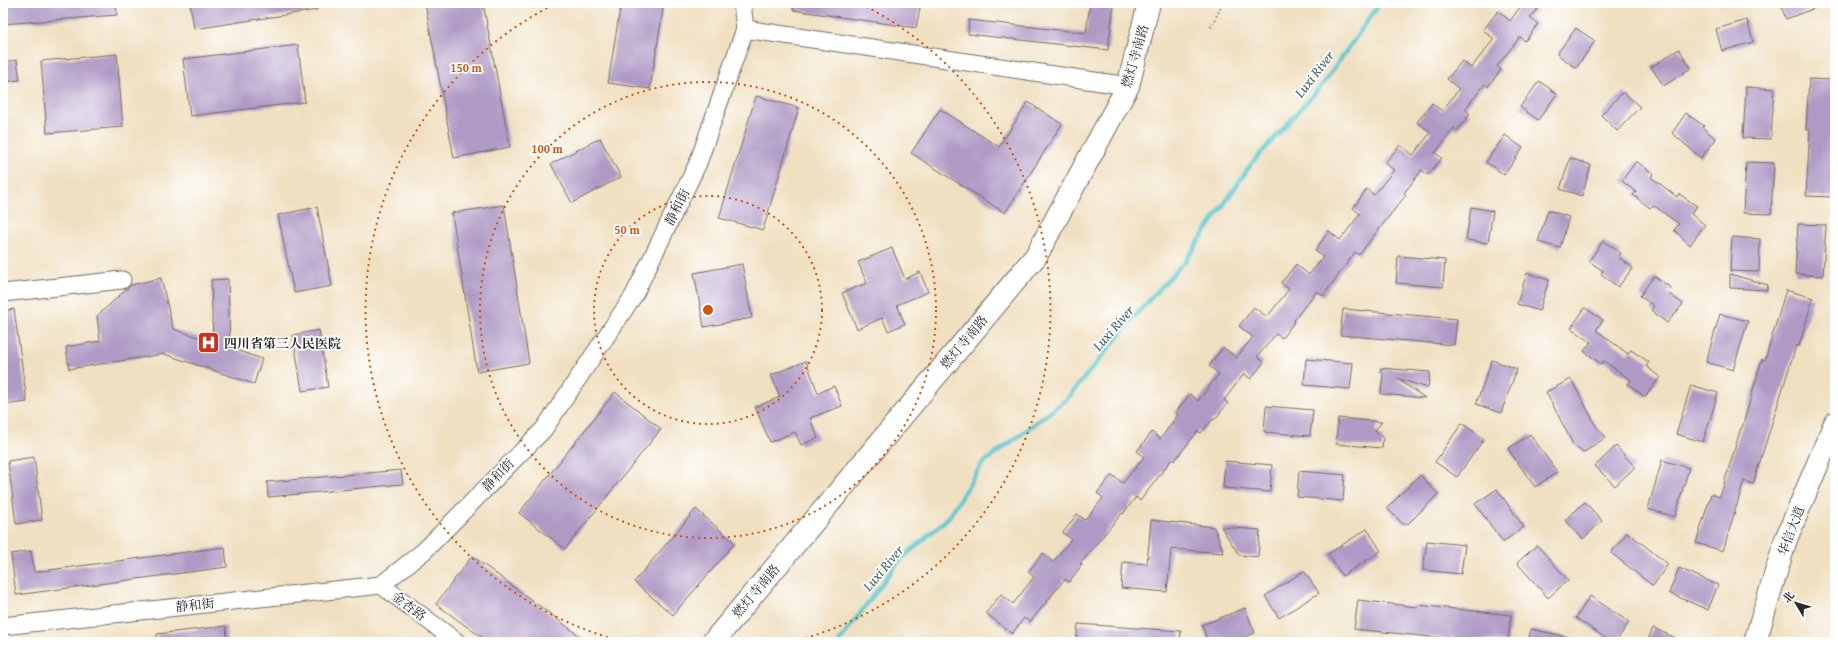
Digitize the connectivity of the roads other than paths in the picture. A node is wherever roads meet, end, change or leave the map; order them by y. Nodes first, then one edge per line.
1 (742, 3) edge
2 (1149, 3) edge
3 (744, 29) junction
4 (1128, 86) junction
5 (122, 280) dead end
6 (3, 293) edge
7 (1835, 423) edge
8 (381, 585) junction
9 (3, 626) edge
10 (457, 642) edge
11 (713, 642) edge
12 (1756, 642) edge

1 - 3 street, 静和街
2 - 4 street, 燃灯寺南路
3 - 4 street
3 - 8 street, 静和街
4 - 11 street, 燃灯寺南路
5 - 6 street
7 - 12 street, 华信大道
8 - 9 street, 静和街
8 - 10 street, 金杏路

